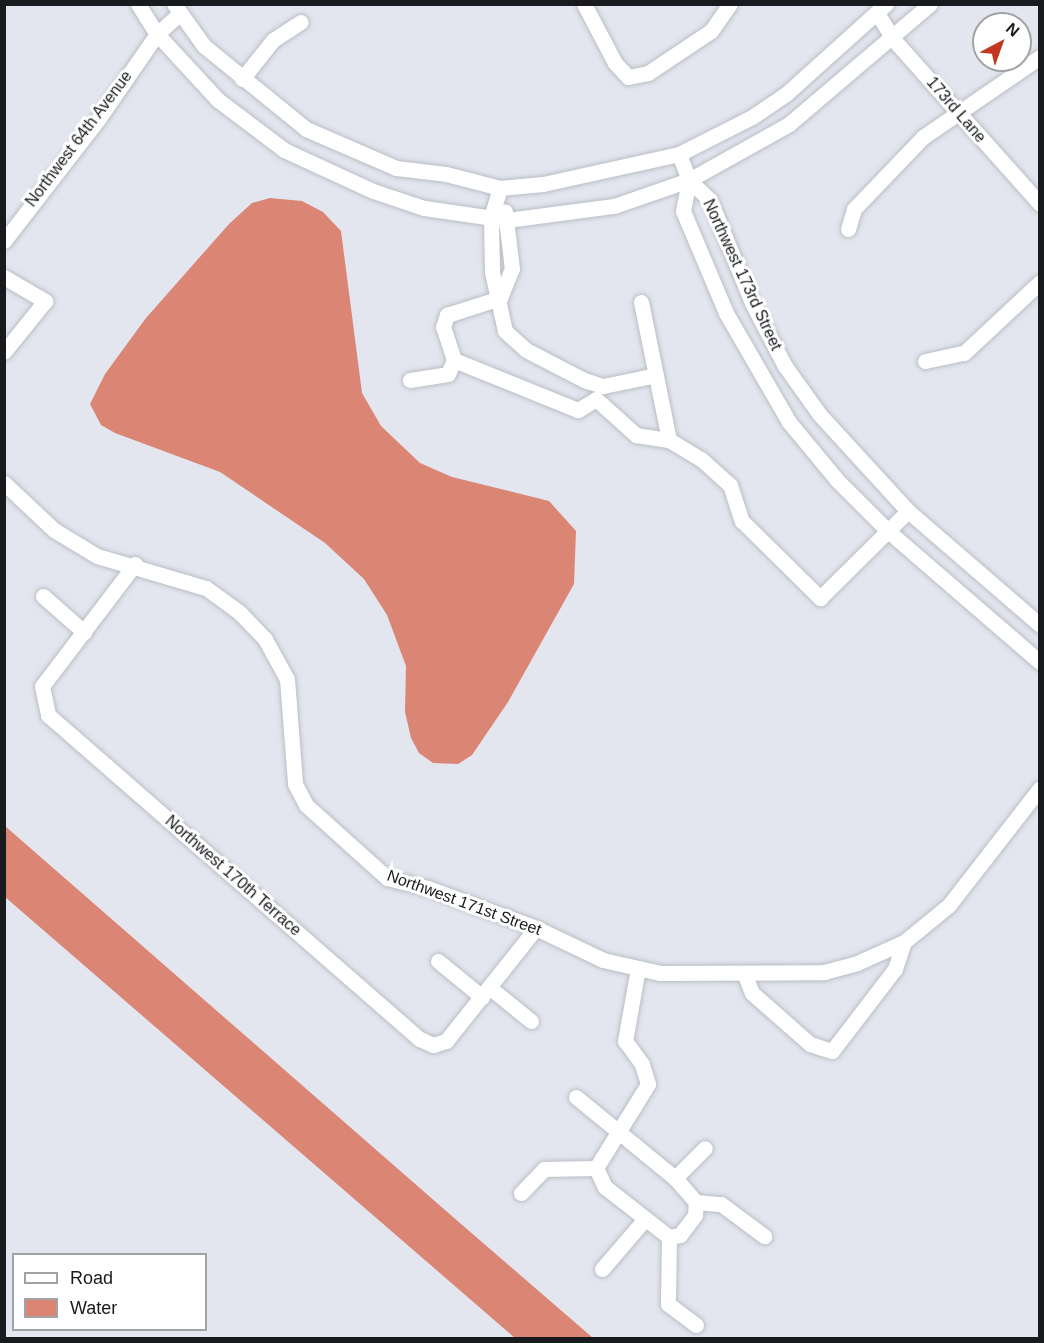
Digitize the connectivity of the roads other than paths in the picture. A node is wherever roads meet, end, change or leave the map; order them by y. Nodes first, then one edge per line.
1 (138, 4) edge
2 (584, 4) edge
3 (730, 4) edge
4 (930, 4) edge
5 (177, 9) edge
6 (881, 9) edge
7 (301, 22) dead end
8 (157, 34) junction
9 (893, 39) junction
10 (1040, 57) edge
11 (242, 79) junction
12 (956, 111) junction
13 (679, 154) junction
14 (689, 180) junction
15 (500, 188) junction
16 (1040, 204) edge
17 (499, 219) junction
18 (848, 229) dead end
19 (4, 241) edge
20 (4, 278) edge
21 (1040, 282) edge
22 (500, 298) junction
23 (641, 302) dead end
24 (4, 352) edge
25 (454, 360) junction
26 (925, 361) dead end
27 (656, 375) junction
28 (410, 380) dead end
29 (593, 383) junction
30 (596, 399) junction
31 (669, 440) junction
32 (4, 483) edge
33 (908, 511) junction
34 (888, 531) junction
35 (135, 564) junction
36 (43, 596) dead end
37 (1040, 626) edge
38 (84, 632) junction
39 (1040, 662) edge
40 (1040, 788) edge
41 (536, 928) junction
42 (904, 942) junction
43 (438, 961) dead end
44 (638, 968) junction
45 (746, 975) junction
46 (485, 992) junction
47 (531, 1021) dead end
48 (576, 1097) dead end
49 (619, 1130) junction
50 (705, 1148) dead end
51 (596, 1168) junction
52 (675, 1178) junction
53 (520, 1193) dead end
54 (696, 1202) junction
55 (645, 1219) junction
56 (764, 1236) dead end
57 (669, 1237) junction
58 (602, 1269) dead end
59 (696, 1325) dead end

1 - 8 street
2 - 3 street
4 - 9 street
5 - 8 street, Northwest 64th Avenue
5 - 11 street
6 - 9 street, 173rd Lane
6 - 13 street
7 - 11 street
8 - 17 street
8 - 19 street, Northwest 64th Avenue
9 - 12 street, 173rd Lane
9 - 14 street
10 - 12 street
11 - 15 street
12 - 16 street, 173rd Lane
12 - 18 street
13 - 14 street, Northwest 173rd Street
13 - 15 street
14 - 17 street
14 - 33 street, Northwest 173rd Street
14 - 34 street, Northwest 173rd Street
15 - 17 street
17 - 22 street
20 - 24 street
21 - 26 street
22 - 25 street
22 - 29 street
23 - 27 street
25 - 28 street
25 - 30 street
27 - 29 street
27 - 31 street
29 - 30 street
30 - 31 street
31 - 34 street
32 - 35 street, Northwest 171st Street
33 - 34 street
33 - 37 street, Northwest 173rd Street
34 - 39 street, Northwest 173rd Street
35 - 38 street, Northwest 170th Terrace
35 - 41 street, Northwest 171st Street
36 - 38 street
38 - 46 street, Northwest 170th Terrace
40 - 42 street, Northwest 171st Street
41 - 44 street, Northwest 171st Street
41 - 46 street, Northwest 170th Terrace
42 - 45 street, Northwest 171st Street
42 - 45 street
43 - 46 street
44 - 45 street, Northwest 171st Street
44 - 49 street
46 - 47 street
48 - 49 street
49 - 51 street
49 - 52 street
50 - 52 street
51 - 53 street
51 - 55 street
52 - 54 street
54 - 56 street
54 - 57 street
55 - 57 street
55 - 58 street
57 - 59 street

